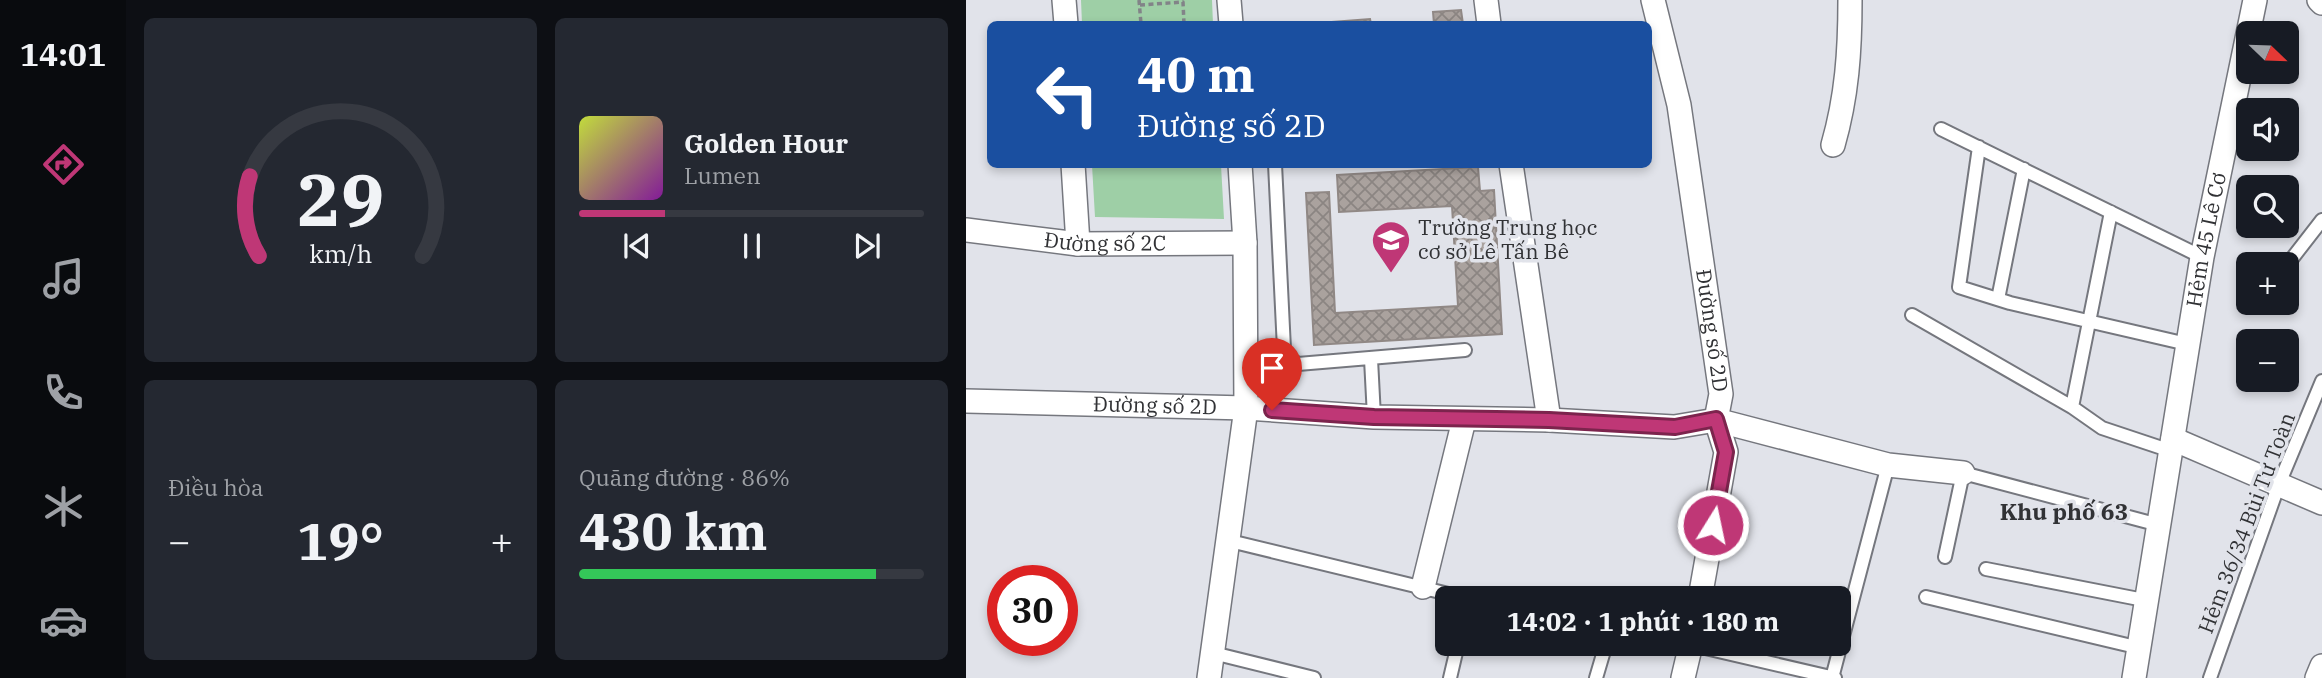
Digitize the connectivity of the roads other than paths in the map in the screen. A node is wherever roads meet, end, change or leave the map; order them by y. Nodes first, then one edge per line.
1 (1064, 0) edge
2 (1229, 0) edge
3 (1486, 0) edge
4 (1653, 0) edge
5 (1850, 0) edge
6 (2255, 0) edge
7 (1066, 21) edge
8 (1231, 21) edge
9 (1489, 21) edge
10 (1941, 129) dead end
11 (1833, 145) dead end
12 (1979, 147) junction
13 (1073, 168) edge
14 (1240, 168) edge
15 (1275, 168) edge
16 (1512, 168) edge
17 (2024, 169) junction
18 (2111, 212) junction
19 (2322, 220) edge
20 (966, 230) edge
21 (1245, 243) junction
22 (1078, 244) junction
23 (2297, 252) edge
24 (2202, 257) junction
25 (1998, 299) junction
26 (1912, 315) dead end
27 (2090, 321) junction
28 (2187, 344) junction
29 (1465, 350) dead end
30 (1371, 359) junction
31 (2322, 382) edge
32 (966, 401) edge
33 (2072, 407) junction
34 (1246, 408) junction
35 (1374, 417) junction
36 (1716, 419) junction
37 (1464, 420) junction
38 (1549, 420) junction
39 (2172, 445) junction
40 (1888, 465) junction
41 (1963, 473) junction
42 (2279, 484) junction
43 (2322, 503) edge
44 (2160, 525) junction
45 (1230, 541) junction
46 (1945, 557) dead end
47 (1986, 569) dead end
48 (1702, 586) edge
49 (1423, 587) junction
50 (1435, 590) edge
51 (1926, 597) dead end
52 (2149, 601) junction
53 (2140, 648) junction
54 (1213, 653) junction
55 (1455, 656) edge
56 (1602, 656) edge
57 (1688, 656) edge
58 (1740, 656) edge
59 (2322, 666) edge
60 (1209, 678) edge
61 (1314, 678) edge
62 (1450, 678) edge
63 (1596, 678) edge
64 (1683, 678) edge
65 (1833, 678) edge
66 (2134, 678) edge
67 (2210, 678) edge
68 (2318, 678) edge

1 - 7 street
2 - 8 street
3 - 9 street
4 - 36 street, Đường số 2D
5 - 11 street
6 - 24 street, Hẻm 45 Lê Cơ
10 - 12 lane
12 - 17 lane
12 - 25 lane
13 - 22 street
14 - 21 street
15 - 30 lane
16 - 38 street
17 - 18 lane
17 - 25 lane
18 - 24 lane
18 - 27 lane
19 - 23 lane
20 - 22 street, Đường số 2C
21 - 22 street, Đường số 2C
21 - 34 street
24 - 28 street, Hẻm 45 Lê Cơ
25 - 27 lane
26 - 33 lane
27 - 28 lane
27 - 33 lane
28 - 39 street, Hẻm 45 Lê Cơ
29 - 30 lane
30 - 35 lane
31 - 42 lane, Hẻm 36/34 Bùi Tư Toàn
32 - 34 street, Đường số 2D
33 - 39 lane
34 - 35 street, Đường số 2D
34 - 45 street
35 - 37 street, Đường số 2D
36 - 38 street, Đường số 2D
36 - 40 street
36 - 48 street
37 - 38 street, Đường số 2D
37 - 49 street
39 - 42 street
39 - 44 street, Hẻm 45 Lê Cơ
40 - 41 street
40 - 65 lane
41 - 44 lane
41 - 46 lane
42 - 43 street
42 - 67 lane, Hẻm 36/34 Bùi Tư Toàn
44 - 52 street, Hẻm 45 Lê Cơ
45 - 49 lane
45 - 54 street
47 - 52 lane
49 - 50 lane
51 - 53 lane
52 - 53 street, Hẻm 45 Lê Cơ
53 - 66 street, Hẻm 45 Lê Cơ
54 - 60 street
54 - 61 lane
55 - 62 lane
56 - 63 lane
57 - 64 street
58 - 65 lane
59 - 68 street

